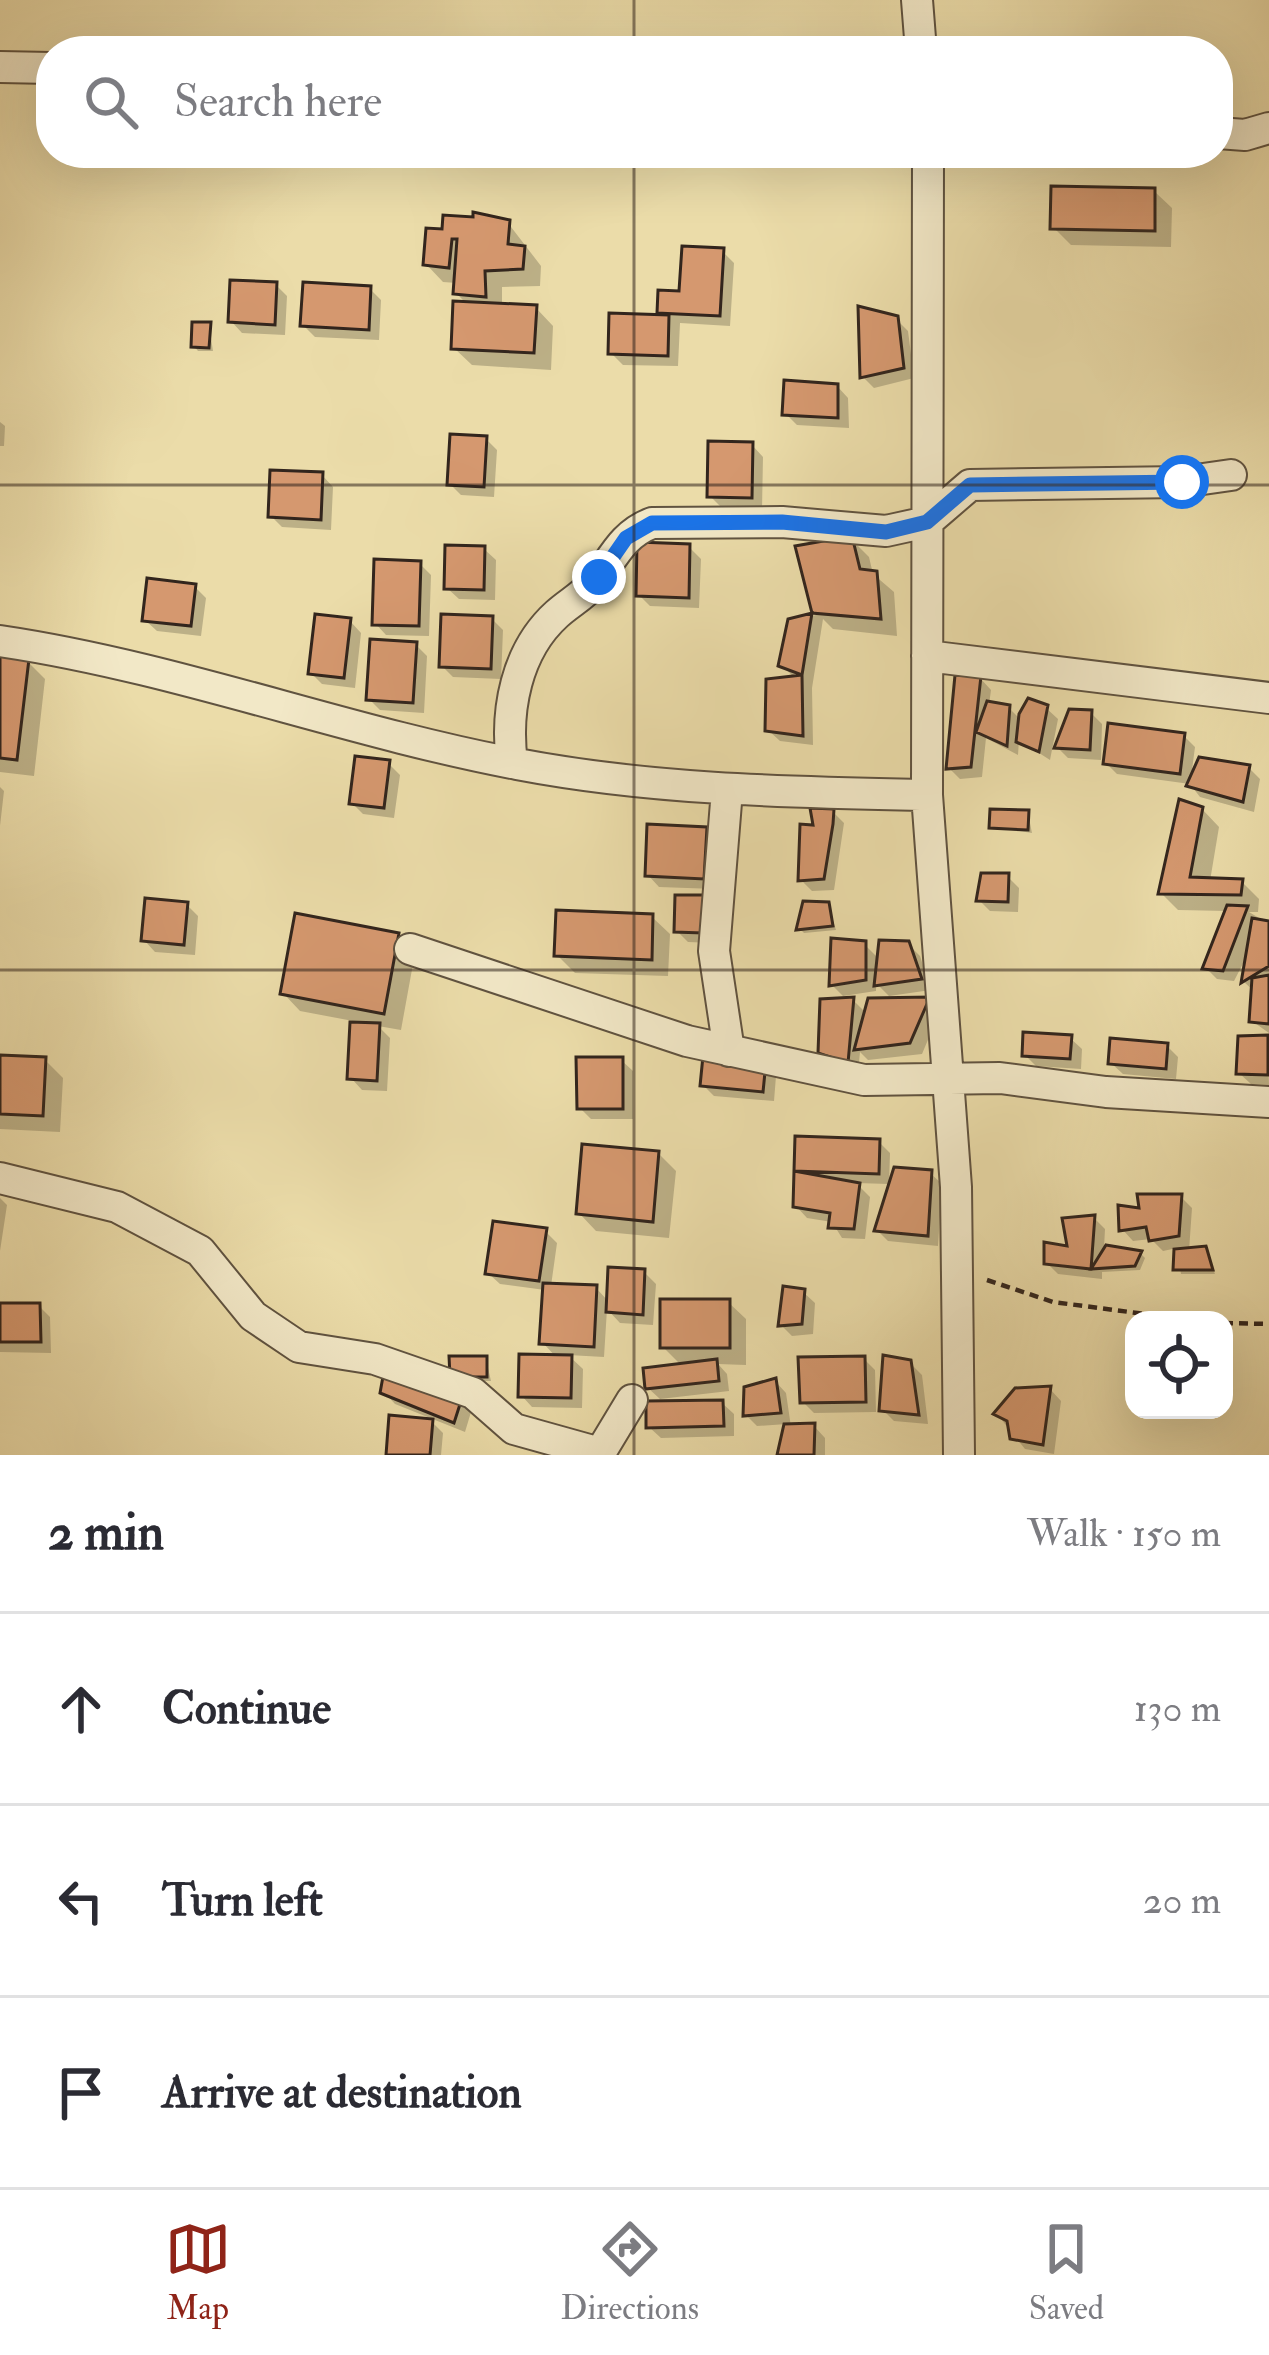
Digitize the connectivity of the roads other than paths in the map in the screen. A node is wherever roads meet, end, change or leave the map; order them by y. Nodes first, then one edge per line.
1 (917, 0) edge
2 (920, 36) edge
3 (0, 67) edge
4 (36, 68) edge
5 (1269, 128) edge
6 (1233, 132) edge
7 (928, 168) edge
8 (1231, 475) dead end
9 (927, 522) junction
10 (0, 641) edge
11 (927, 656) junction
12 (1269, 698) edge
13 (512, 763) junction
14 (727, 790) junction
15 (927, 795) junction
16 (410, 949) dead end
17 (730, 1051) junction
18 (948, 1078) junction
19 (1269, 1102) edge
20 (0, 1178) edge
21 (632, 1400) dead end
22 (959, 1455) edge

1 - 2 street
3 - 4 street
5 - 6 street
7 - 9 street
8 - 9 street
9 - 11 street
9 - 13 street
10 - 13 street
11 - 12 street
11 - 15 street
13 - 14 street
14 - 15 street
14 - 17 street
15 - 18 street
16 - 17 street
17 - 18 street
18 - 19 street
18 - 22 street
20 - 21 street

